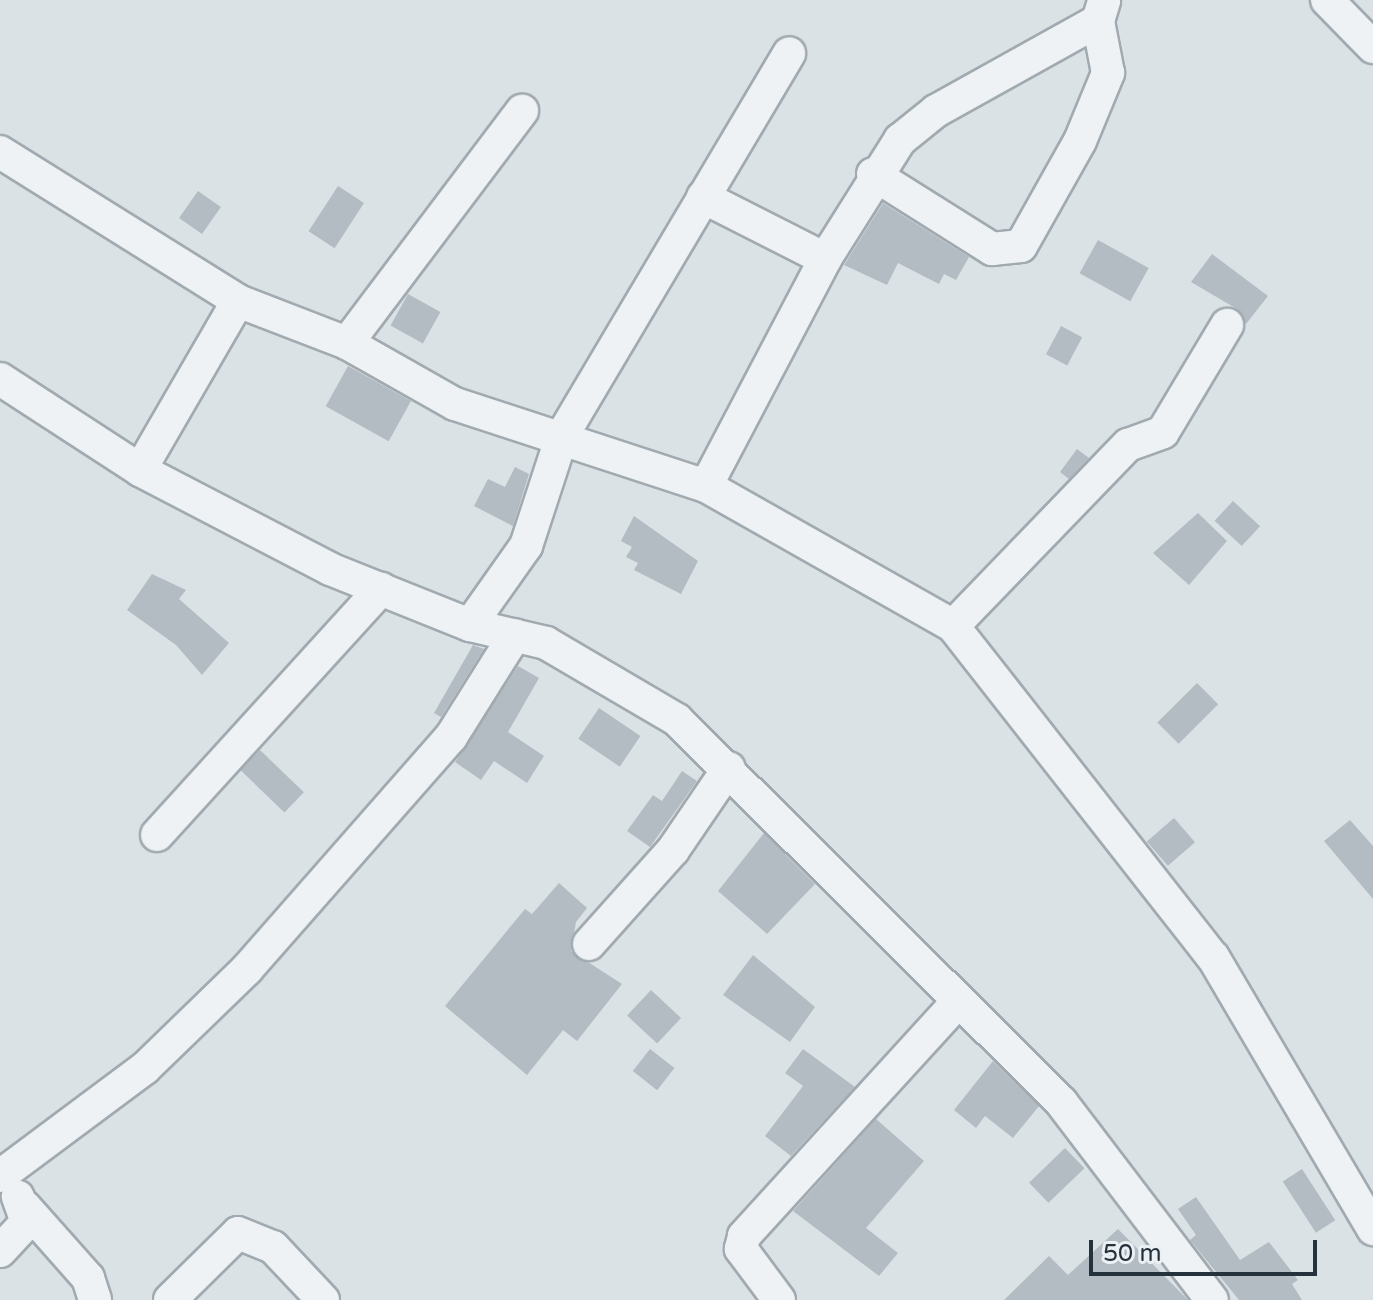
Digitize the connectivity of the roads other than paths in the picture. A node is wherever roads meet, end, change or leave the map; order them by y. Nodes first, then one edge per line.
1 (1327, 0) edge
2 (1102, 10) edge
3 (1373, 47) edge
4 (789, 53) dead end
5 (522, 111) dead end
6 (0, 152) edge
7 (873, 174) junction
8 (703, 197) junction
9 (825, 259) junction
10 (238, 301) junction
11 (1227, 325) dead end
12 (347, 343) junction
13 (0, 379) edge
14 (562, 436) junction
15 (140, 470) junction
16 (706, 486) junction
17 (381, 589) junction
18 (470, 625) junction
19 (953, 626) junction
20 (515, 635) junction
21 (729, 768) junction
22 (157, 835) dead end
23 (589, 944) dead end
24 (956, 1004) junction
25 (0, 1176) edge
26 (25, 1207) junction
27 (1369, 1214) edge
28 (0, 1251) edge
29 (95, 1300) edge
30 (170, 1300) edge
31 (323, 1300) edge
32 (779, 1300) edge
33 (1212, 1300) edge

1 - 3 street
2 - 7 street
2 - 7 street
4 - 8 street
5 - 12 street
6 - 10 street
7 - 9 street
8 - 9 street
8 - 14 street
9 - 16 street
10 - 12 street
10 - 15 street
11 - 19 street
12 - 14 street
13 - 15 street
14 - 16 street
14 - 18 street
15 - 17 street
16 - 19 street
17 - 18 street
17 - 22 street
18 - 20 street
19 - 27 street
20 - 21 street
20 - 25 street
21 - 23 street
21 - 24 street
24 - 32 street
24 - 33 street
25 - 26 street
26 - 28 street
26 - 29 street
30 - 31 street

